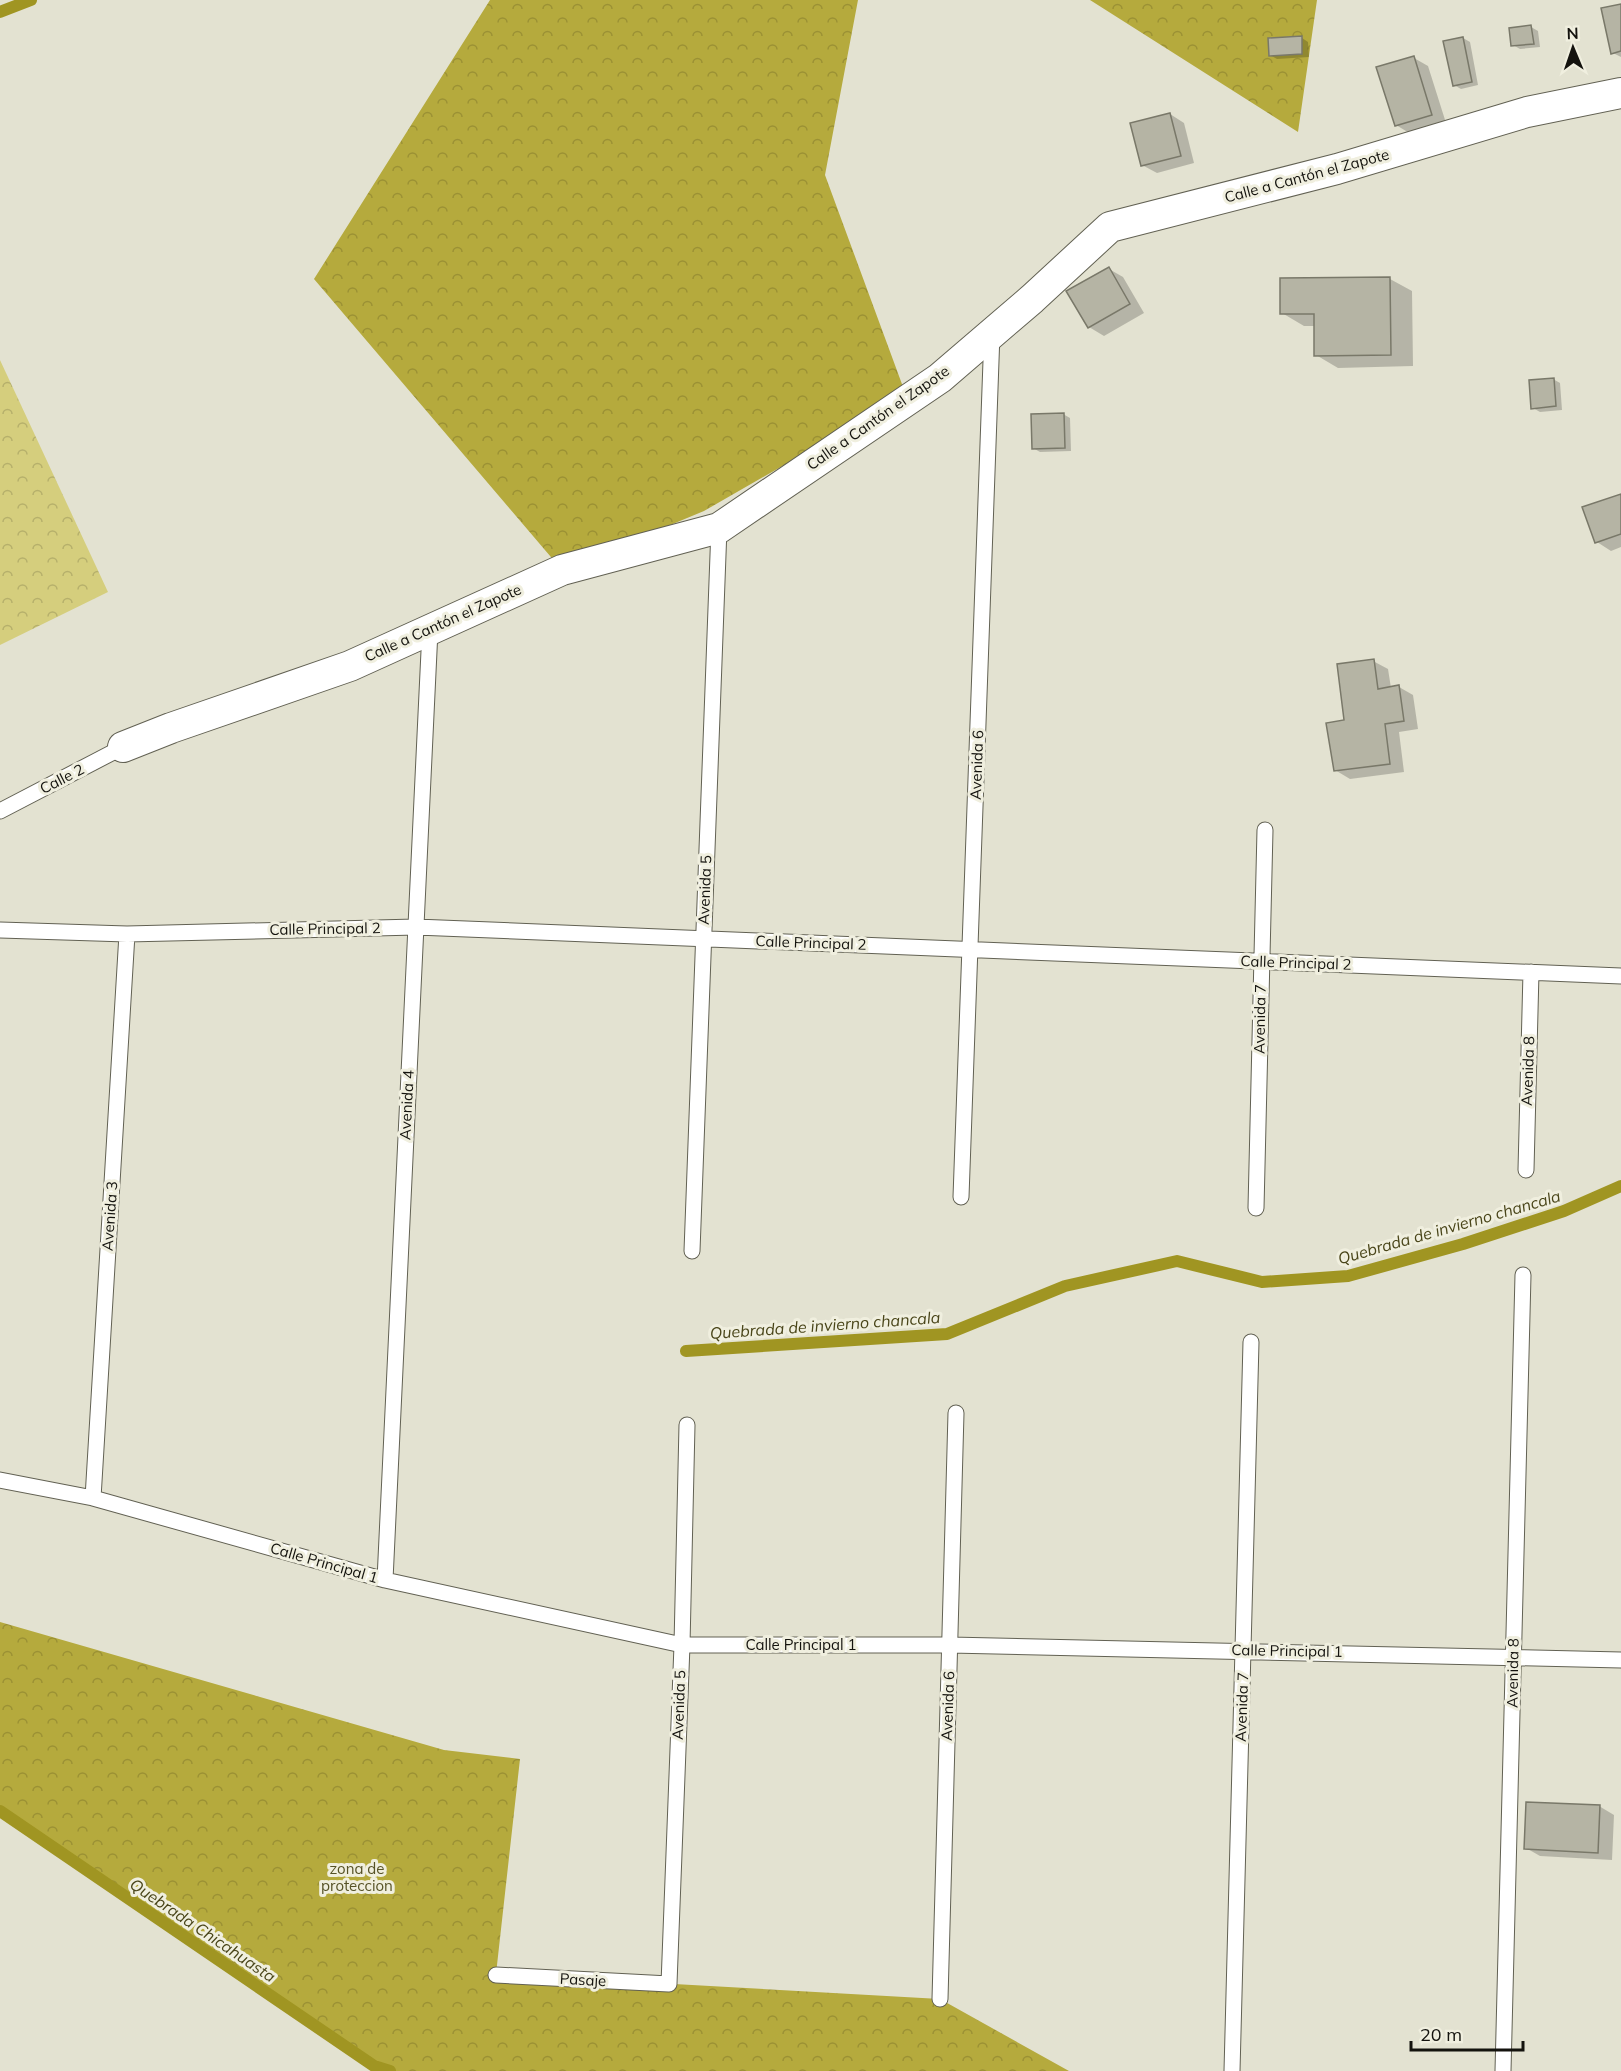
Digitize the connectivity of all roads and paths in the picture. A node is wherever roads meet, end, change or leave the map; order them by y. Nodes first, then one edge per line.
1 (1621, 93) edge
2 (992, 333) junction
3 (718, 528) junction
4 (430, 630) junction
5 (123, 747) joint
6 (0, 811) edge
7 (1265, 830) dead end
8 (416, 927) junction
9 (0, 930) edge
10 (127, 934) junction
11 (704, 939) junction
12 (970, 950) junction
13 (1261, 962) junction
14 (1531, 972) junction
15 (1621, 976) edge
16 (1526, 1170) dead end
17 (961, 1197) dead end
18 (1256, 1208) dead end
19 (692, 1251) dead end
20 (1523, 1275) dead end
21 (1251, 1342) dead end
22 (956, 1413) dead end
23 (687, 1425) dead end
24 (0, 1480) edge
25 (93, 1498) junction
26 (385, 1580) junction
27 (682, 1645) junction
28 (950, 1645) junction
29 (1243, 1650) junction
30 (1513, 1656) junction
31 (1621, 1660) edge
32 (496, 1975) dead end
33 (669, 1984) joint
34 (940, 1999) dead end
35 (1232, 2071) edge
36 (1503, 2071) edge

1 - 2 street, Calle a Cantón el Zapote
2 - 3 street, Calle a Cantón el Zapote
2 - 12 lane, Avenida 6
3 - 4 street, Calle a Cantón el Zapote
3 - 11 lane, Avenida 5
4 - 5 street, Calle a Cantón el Zapote
4 - 8 lane, Avenida 4
5 - 6 lane, Calle 2
7 - 13 lane, Avenida 7
8 - 10 lane, Calle Principal 2
8 - 11 lane, Calle Principal 2
8 - 26 lane, Avenida 4
9 - 10 lane, Calle Principal 2
10 - 25 lane, Avenida 3
11 - 12 lane, Calle Principal 2
11 - 19 lane, Avenida 5
12 - 13 lane, Calle Principal 2
12 - 17 lane, Avenida 6
13 - 14 lane, Calle Principal 2
13 - 18 lane, Avenida 7
14 - 15 lane, Calle Principal 2
14 - 16 lane, Avenida 8
20 - 30 lane, Avenida 8
21 - 29 lane, Avenida 7
22 - 28 lane, Avenida 6
23 - 27 lane, Avenida 5
24 - 25 lane, Calle Principal 1
25 - 26 lane, Calle Principal 1
26 - 27 lane, Calle Principal 1
27 - 28 lane, Calle Principal 1
27 - 33 lane, Avenida 5
28 - 29 lane, Calle Principal 1
28 - 34 lane, Avenida 6
29 - 30 lane, Calle Principal 1
29 - 35 lane, Avenida 7
30 - 31 lane, Calle Principal 1
30 - 36 lane, Avenida 8
32 - 33 lane, Pasaje

